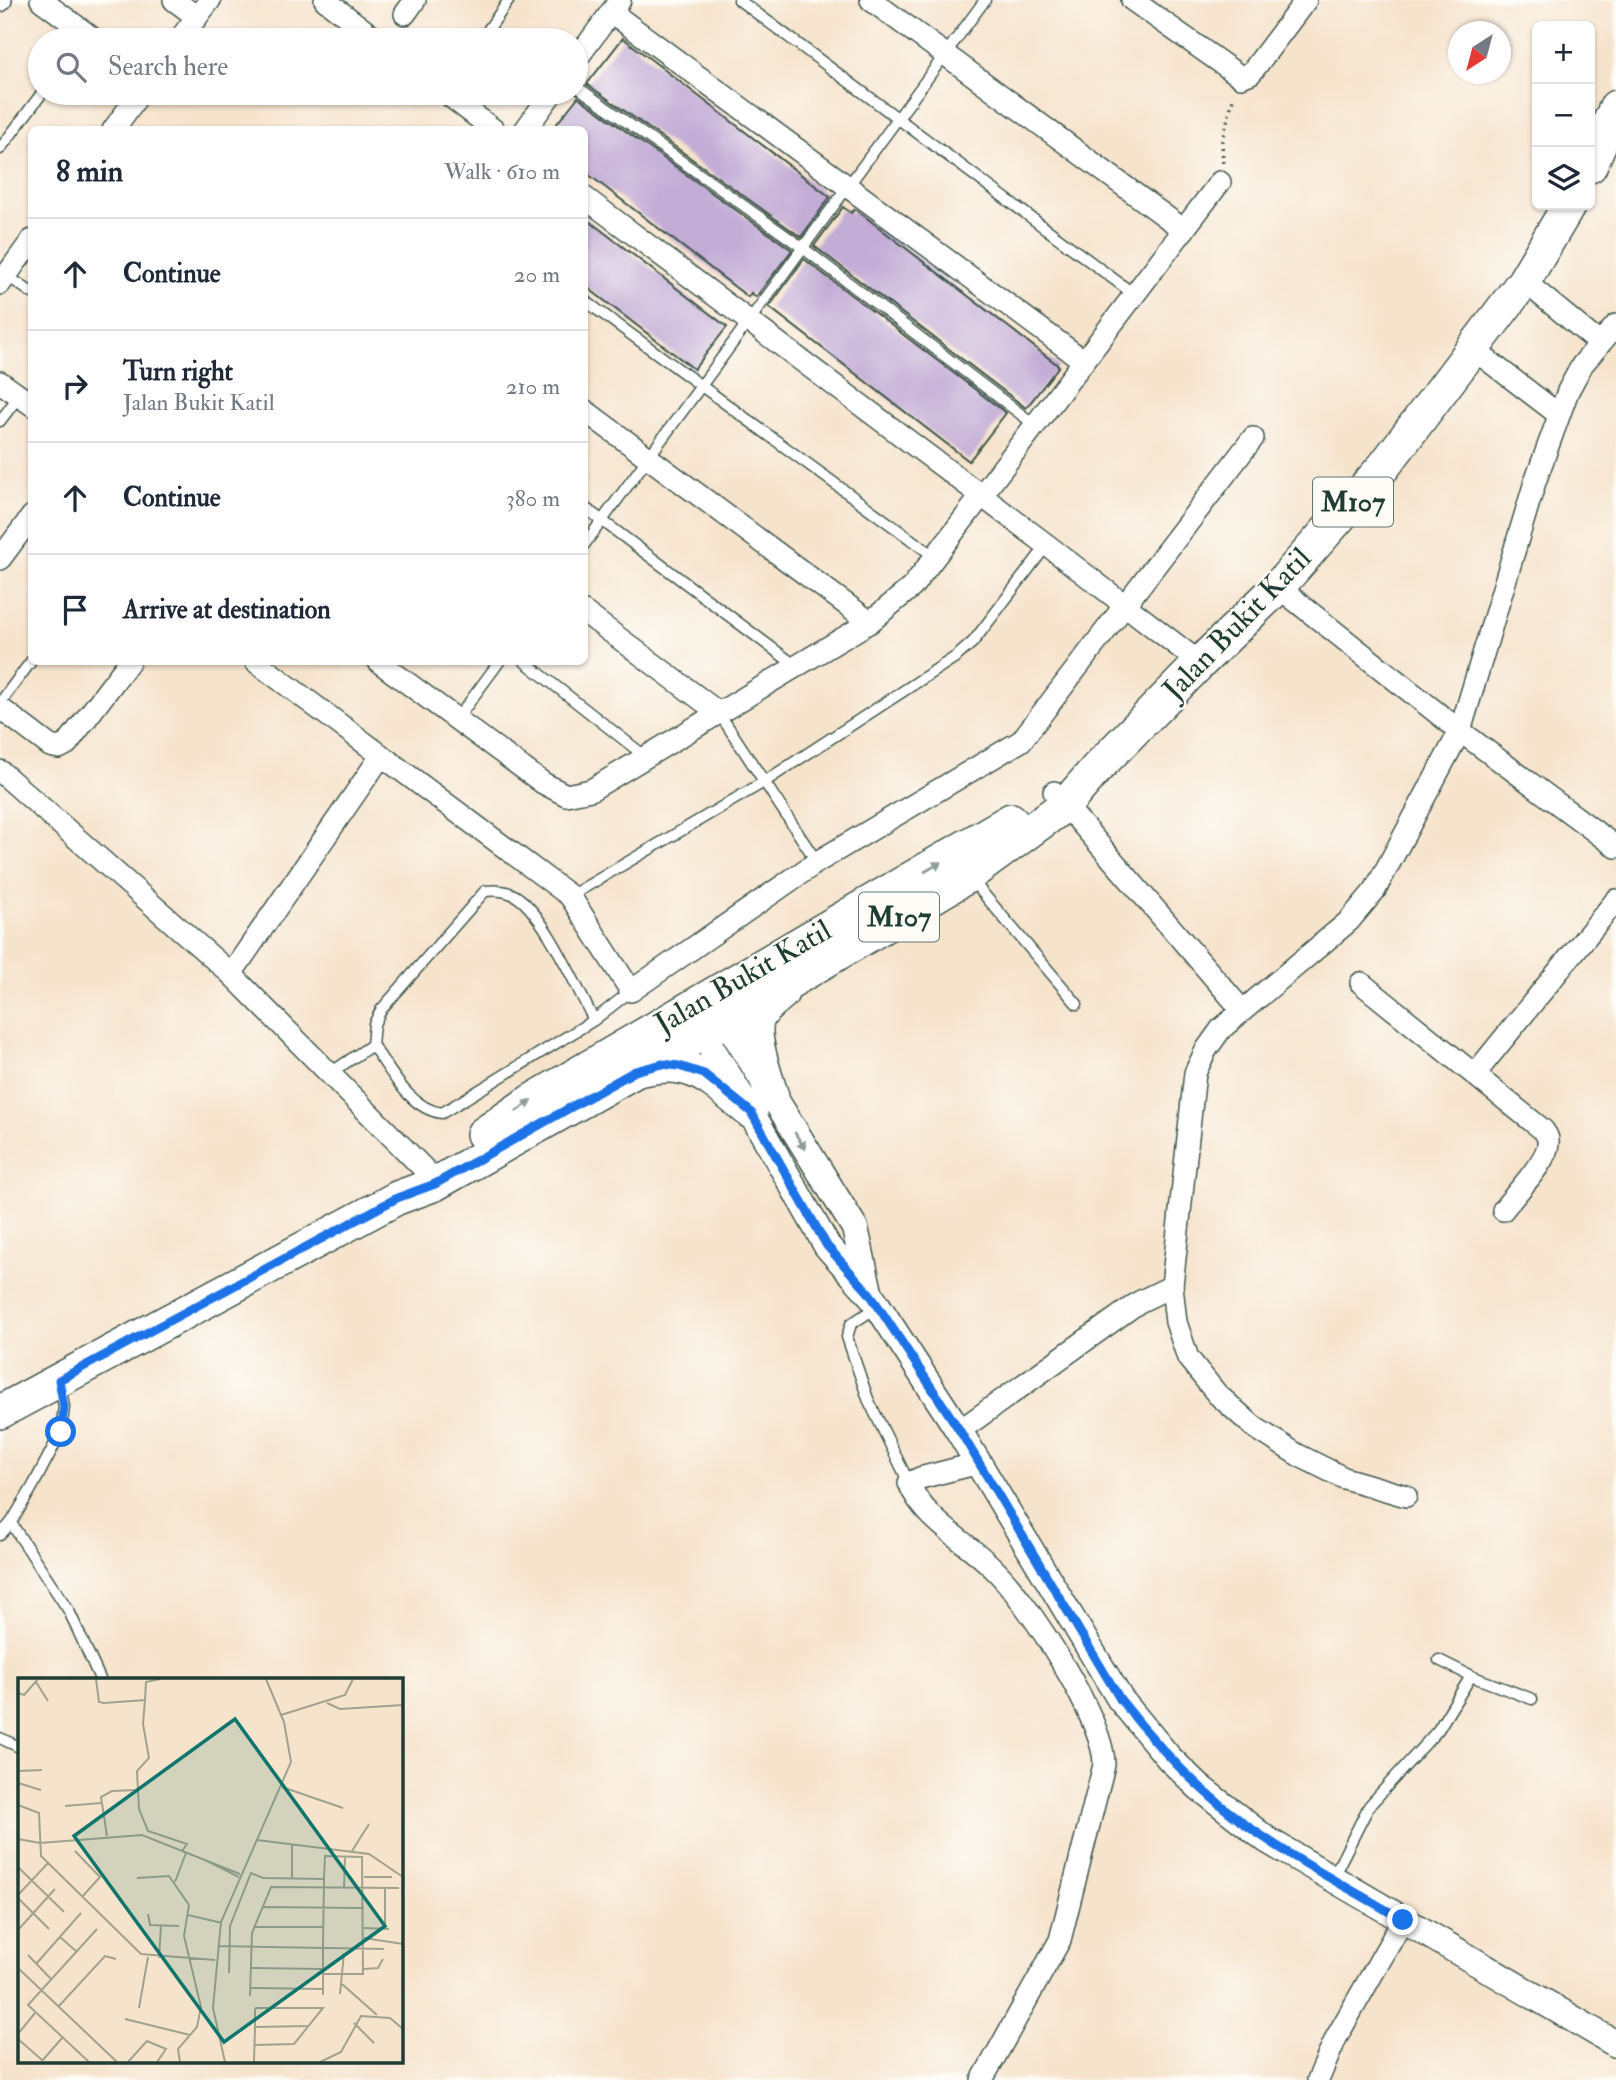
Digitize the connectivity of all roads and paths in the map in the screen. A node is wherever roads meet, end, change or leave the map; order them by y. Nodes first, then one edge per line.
1 (41, 0) edge
2 (174, 0) edge
3 (210, 0) edge
4 (325, 0) edge
5 (509, 0) edge
6 (739, 0) edge
7 (871, 0) edge
8 (985, 0) edge
9 (1132, 0) edge
10 (1307, 0) edge
11 (616, 6) edge
12 (197, 17) junction
13 (75, 28) edge
14 (188, 28) edge
15 (361, 28) edge
16 (489, 28) edge
17 (588, 44) edge
18 (945, 54) junction
19 (1241, 77) junction
20 (588, 95) edge
21 (32, 105) edge
22 (131, 105) edge
23 (462, 105) edge
24 (543, 105) edge
25 (1616, 107) edge
26 (899, 117) junction
27 (116, 126) edge
28 (489, 126) edge
29 (528, 126) edge
30 (0, 149) edge
31 (1595, 155) edge
32 (1220, 183) joint
33 (848, 187) junction
34 (588, 200) edge
35 (1566, 210) edge
36 (1184, 230) junction
37 (28, 245) edge
38 (803, 248) junction
39 (3, 279) edge
40 (1524, 281) junction
41 (28, 291) edge
42 (1135, 295) junction
43 (588, 303) edge
44 (749, 321) junction
45 (1616, 325) edge
46 (1599, 343) junction
47 (1473, 349) junction
48 (1084, 361) junction
49 (0, 382) edge
50 (701, 386) junction
51 (25, 400) edge
52 (588, 413) edge
53 (1558, 414) junction
54 (0, 421) edge
55 (1035, 425) junction
56 (1253, 438) dead end
57 (649, 458) junction
58 (981, 496) junction
59 (588, 510) edge
60 (603, 520) junction
61 (28, 521) edge
62 (588, 540) edge
63 (1047, 545) junction
64 (935, 557) junction
65 (0, 559) edge
66 (1278, 587) junction
67 (1125, 605) junction
68 (588, 615) edge
69 (870, 622) junction
70 (1200, 663) junction
71 (28, 665) edge
72 (127, 665) edge
73 (260, 665) edge
74 (383, 665) edge
75 (497, 665) edge
76 (529, 665) edge
77 (796, 666) junction
78 (0, 705) edge
79 (719, 713) junction
80 (457, 719) junction
81 (1460, 731) junction
82 (381, 756) junction
83 (646, 757) junction
84 (0, 771) edge
85 (764, 782) junction
86 (1059, 798) junction
87 (1616, 847) edge
88 (817, 862) junction
89 (968, 876) junction
90 (570, 896) junction
91 (1616, 900) edge
92 (823, 963) junction
93 (231, 974) junction
94 (747, 975) junction
95 (1361, 983) dead end
96 (631, 992) junction
97 (1077, 1004) dead end
98 (1242, 1010) junction
99 (594, 1020) junction
100 (712, 1024) junction
101 (649, 1032) junction
102 (372, 1045) junction
103 (635, 1071) junction
104 (329, 1074) junction
105 (1475, 1074) junction
106 (761, 1104) junction
107 (431, 1178) junction
108 (1503, 1210) dead end
109 (1172, 1286) junction
110 (874, 1300) junction
111 (59, 1380) junction
112 (3, 1402) edge
113 (960, 1431) junction
114 (979, 1464) junction
115 (909, 1483) junction
116 (1406, 1496) dead end
117 (11, 1523) junction
118 (0, 1535) edge
119 (1438, 1660) dead end
120 (1471, 1676) junction
121 (100, 1678) edge
122 (1532, 1699) dead end
123 (0, 1738) edge
124 (18, 1747) edge
125 (1332, 1878) junction
126 (1403, 1920) junction
127 (1616, 2044) edge
128 (986, 2079) edge
129 (1318, 2080) edge

1 - 13 street
2 - 12 street
3 - 12 street
4 - 15 street
5 - 16 lane
6 - 26 lane
7 - 18 street
8 - 18 lane
9 - 19 street
10 - 19 street
11 - 17 street
11 - 33 street
12 - 14 street
18 - 26 lane
18 - 36 street
19 - 32 path
20 - 38 lane
21 - 30 lane
22 - 27 street
23 - 28 street
24 - 29 street
25 - 31 main road
26 - 33 lane
26 - 42 lane
32 - 36 street
33 - 38 lane
33 - 48 street
34 - 44 street
35 - 40 main road, Jalan Bukit Katil / M107
36 - 42 street
37 - 39 street
38 - 44 lane
38 - 55 lane
39 - 41 lane
40 - 46 street
40 - 47 main road, Jalan Bukit Katil / M107
42 - 48 street
43 - 50 lane
44 - 50 lane
44 - 58 street
45 - 46 street
46 - 53 street
47 - 53 street
47 - 66 main road, Jalan Bukit Katil / M107
48 - 55 street
49 - 51 street
50 - 57 lane
50 - 64 lane
51 - 54 lane
52 - 57 street
53 - 81 street
55 - 58 street
56 - 67 street
57 - 60 lane
57 - 69 street
58 - 63 street
58 - 64 street
59 - 60 lane
60 - 62 lane
60 - 77 lane
61 - 65 street
63 - 67 street
63 - 85 lane
64 - 69 street
66 - 70 main road, Jalan Bukit Katil / M107
66 - 81 street
67 - 70 street
67 - 88 street
68 - 79 street
69 - 77 street
70 - 86 main road, Jalan Bukit Katil / M107
71 - 78 lane
72 - 78 street
73 - 82 street
74 - 80 street
75 - 80 lane
76 - 83 lane
77 - 79 street
79 - 83 street
79 - 85 lane
80 - 83 street
81 - 87 street
81 - 98 street
82 - 90 street
82 - 93 street
84 - 93 street
85 - 88 lane
85 - 90 lane
86 - 89 main road, Jalan Bukit Katil / M107
94 -> 86 main road, Jalan Bukit Katil / M107
86 - 98 street
88 - 96 street
89 - 92 main road, Jalan Bukit Katil / M107
89 - 97 lane
90 - 96 street
91 - 105 street
92 - 100 main road, Jalan Bukit Katil / M107
92 - 106 main road
93 - 104 street
94 - 100 main road
94 - 101 main road, Jalan Bukit Katil / M107
95 - 105 street
96 - 99 lane
98 - 109 street
99 - 102 lane
99 - 102 lane
100 - 101 main road
100 - 103 main road, Jalan Bukit Katil / M107
100 - 106 street
107 -> 101 main road, Jalan Bukit Katil / M107
102 - 104 lane
103 - 106 main road
103 - 107 main road, Jalan Bukit Katil / M107
104 - 107 street
105 - 108 street
106 - 110 street
107 - 111 main road, Jalan Bukit Katil / M107
109 - 113 street
109 - 116 street
110 - 113 street
110 - 115 lane
111 - 112 main road, Jalan Bukit Katil / M107
111 - 117 lane
113 - 114 street
114 - 115 street
114 - 125 street
115 - 128 street
117 - 118 lane
117 - 121 lane
119 - 120 lane
120 - 122 lane
120 - 125 lane
123 - 124 lane
125 - 126 street
126 - 127 street
126 - 129 street

